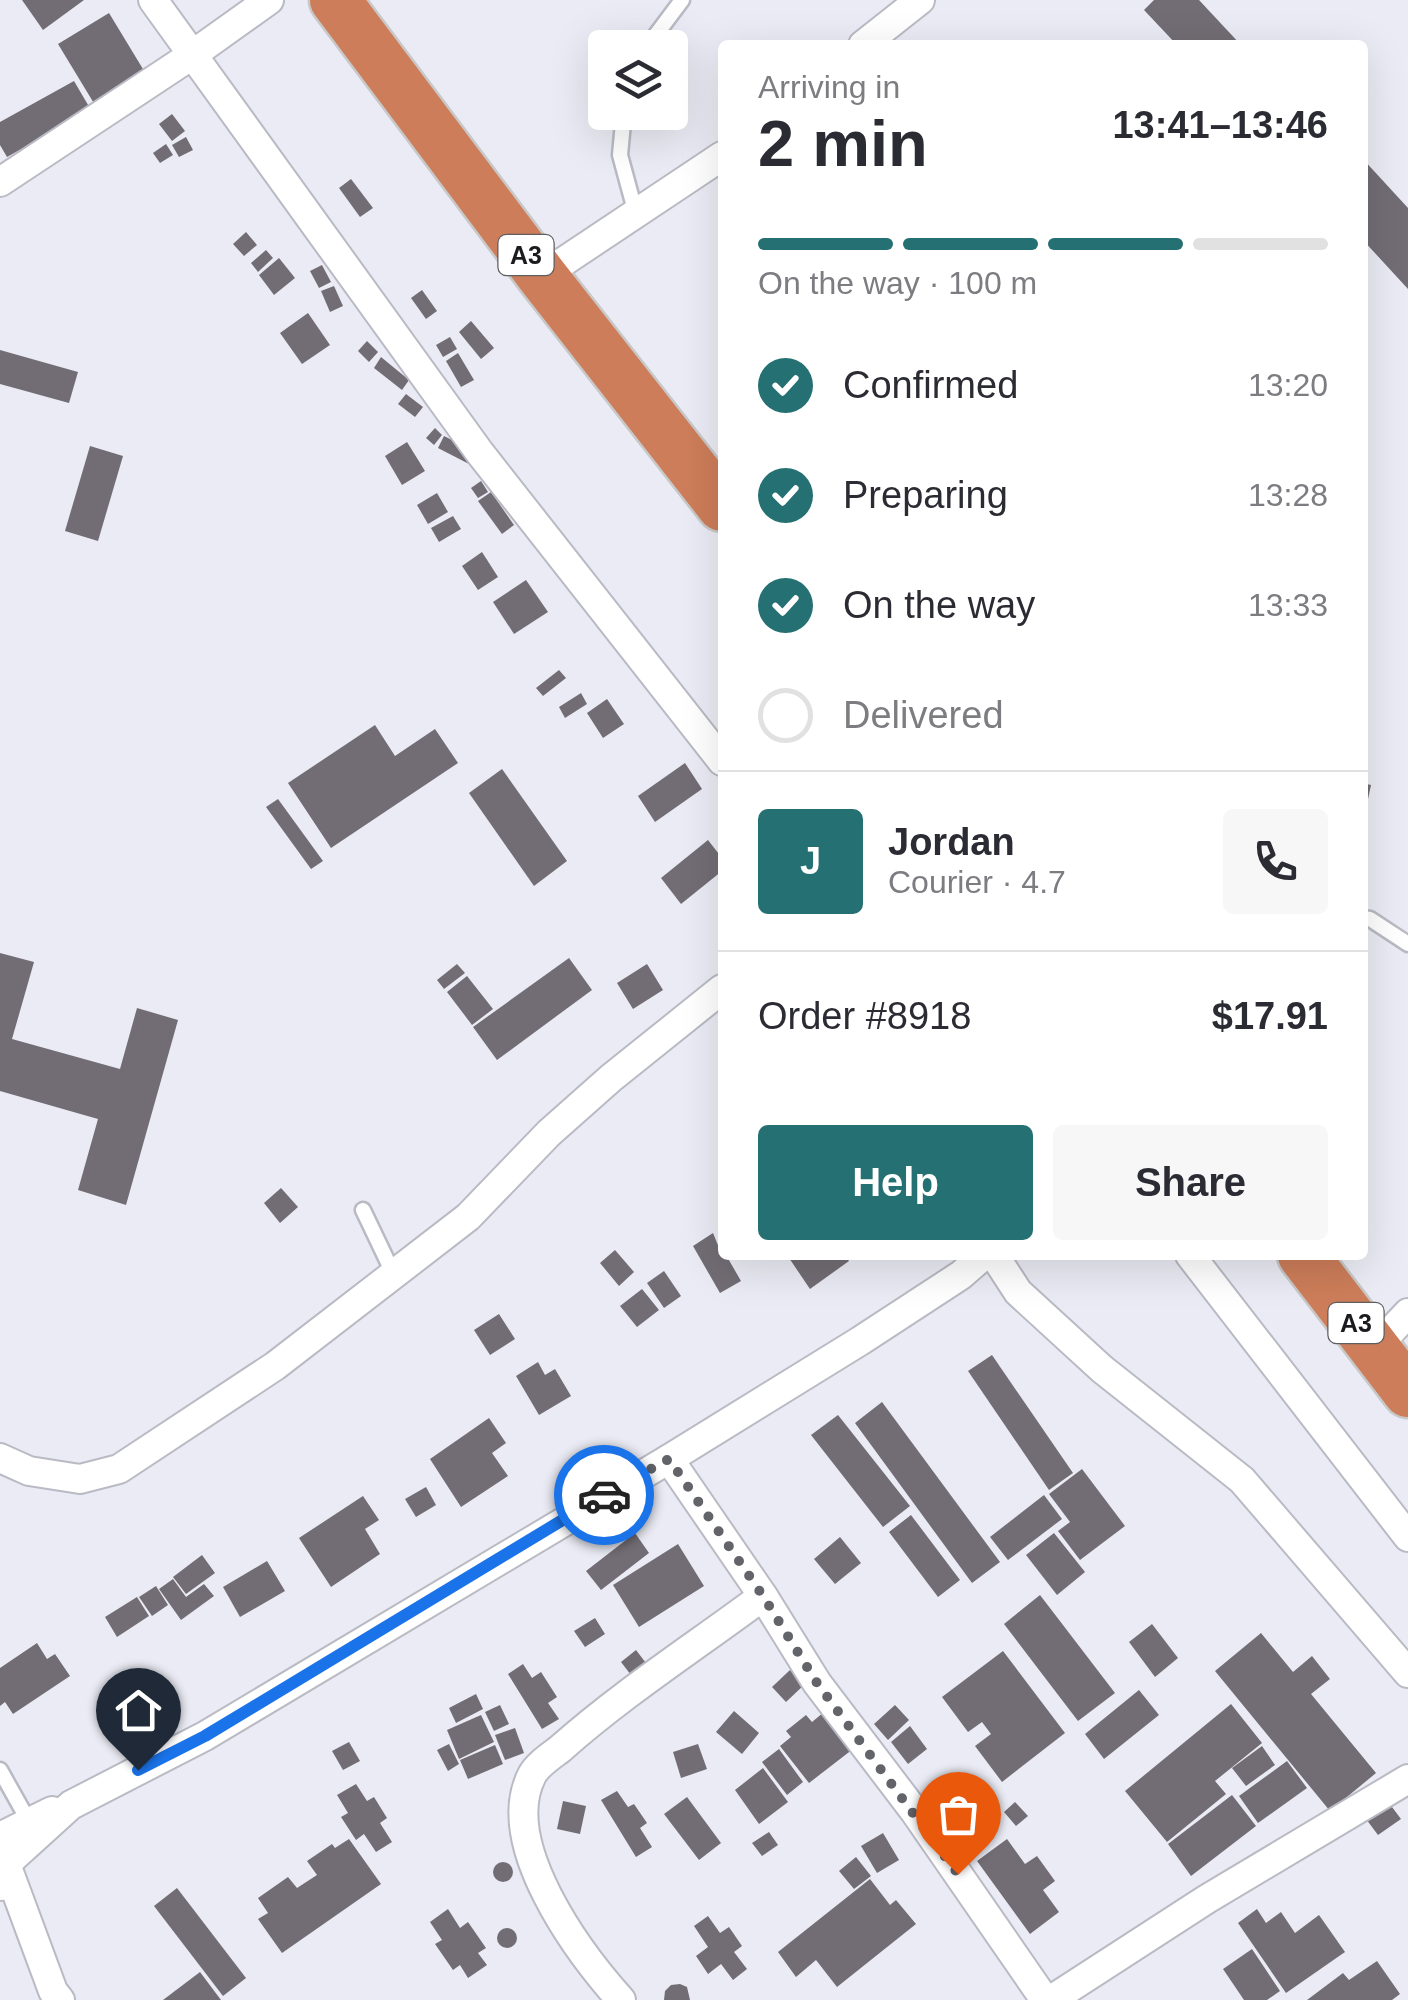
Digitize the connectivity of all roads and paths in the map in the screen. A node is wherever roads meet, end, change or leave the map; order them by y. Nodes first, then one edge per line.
1 (153, 0) edge
2 (269, 0) edge
3 (335, 0) edge
4 (682, 0) edge
5 (920, 0) edge
6 (660, 30) edge
7 (869, 40) edge
8 (192, 55) junction
9 (622, 130) edge
10 (718, 159) edge
11 (0, 182) edge
12 (636, 214) junction
13 (542, 276) junction
14 (718, 501) edge
15 (718, 756) edge
16 (1368, 919) edge
17 (1408, 944) edge
18 (718, 992) edge
19 (364, 1210) dead end
20 (978, 1260) edge
21 (997, 1260) edge
22 (1194, 1260) edge
23 (1308, 1260) edge
24 (394, 1276) junction
25 (1408, 1312) edge
26 (1374, 1348) junction
27 (1408, 1392) edge
28 (0, 1458) edge
29 (669, 1459) junction
30 (1408, 1537) edge
31 (763, 1596) junction
32 (1408, 1673) edge
33 (0, 1770) edge
34 (1408, 1778) edge
35 (71, 1804) junction
36 (28, 1820) junction
37 (2, 1862) edge
38 (60, 2000) edge
39 (621, 2000) edge
40 (1048, 2000) edge

1 - 8 street
2 - 8 street
3 - 13 highway, A3
4 - 6 lane
5 - 7 street
8 - 11 street
8 - 15 street
9 - 12 lane
10 - 12 street
12 - 13 street
13 - 14 highway, A3
16 - 17 lane
18 - 24 street
19 - 24 lane
20 - 29 street
21 - 32 street
22 - 30 street
23 - 26 highway, A3
24 - 28 street
25 - 26 street
26 - 27 highway, A3
29 - 31 street
29 - 35 street
31 - 39 street
31 - 40 street
33 - 36 lane
34 - 40 street
35 - 36 street
35 - 37 street
36 - 37 street
37 - 38 street

